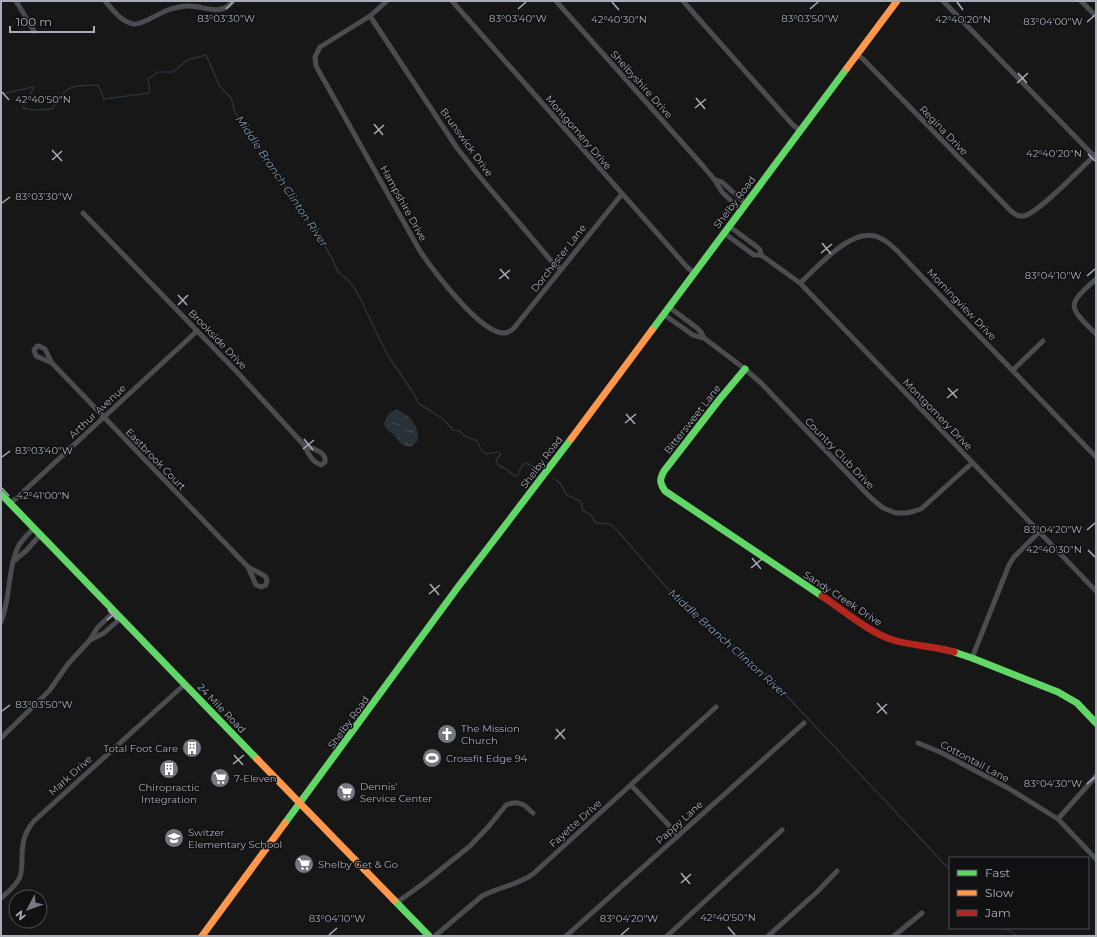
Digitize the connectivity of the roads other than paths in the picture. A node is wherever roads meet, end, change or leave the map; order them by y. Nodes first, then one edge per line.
1 (16, 1) edge
2 (105, 1) edge
3 (233, 1) edge
4 (387, 1) edge
5 (452, 1) edge
6 (556, 1) edge
7 (683, 1) edge
8 (897, 1) edge
9 (943, 1) edge
10 (1081, 1) edge
11 (370, 16) junction
12 (1096, 16) edge
13 (34, 31) dead end
14 (857, 55) junction
15 (800, 131) junction
16 (1095, 155) edge
17 (622, 194) junction
18 (744, 207) junction
19 (84, 213) dead end
20 (729, 226) junction
21 (724, 233) junction
22 (761, 255) junction
23 (561, 270) junction
24 (694, 273) junction
25 (1096, 279) edge
26 (800, 283) junction
27 (669, 307) junction
28 (663, 314) junction
29 (197, 331) junction
30 (508, 332) joint
31 (1096, 334) edge
32 (704, 338) junction
33 (1043, 341) dead end
34 (52, 364) dead end
35 (745, 369) junction
36 (1013, 370) junction
37 (103, 417) junction
38 (304, 445) dead end
39 (1096, 457) edge
40 (972, 463) junction
41 (660, 484) joint
42 (1, 494) edge
43 (10, 504) junction
44 (34, 528) junction
45 (1039, 532) junction
46 (40, 535) junction
47 (14, 560) junction
48 (248, 567) dead end
49 (1096, 591) edge
50 (114, 612) junction
51 (120, 618) junction
52 (1, 622) edge
53 (89, 641) junction
54 (972, 658) junction
55 (184, 684) junction
56 (716, 707) dead end
57 (804, 723) dead end
58 (1096, 723) edge
59 (1, 738) edge
60 (918, 743) dead end
61 (1096, 776) edge
62 (631, 785) junction
63 (300, 803) junction
64 (533, 813) dead end
65 (1058, 819) junction
66 (782, 830) dead end
67 (678, 835) junction
68 (1096, 859) edge
69 (837, 871) dead end
70 (1, 898) edge
71 (396, 903) junction
72 (922, 913) dead end
73 (202, 936) edge
74 (429, 936) edge
75 (435, 936) edge
76 (566, 936) edge
77 (667, 936) edge
78 (768, 936) edge
79 (894, 936) edge

1 - 13 street
2 - 3 street
4 - 11 street
5 - 17 street, Montgomery Drive
6 - 18 street, Shelbyshire Drive
7 - 15 street
8 - 14 street, Shelby Road
9 - 16 street
10 - 12 street
11 - 23 street, Brunswick Drive
11 - 30 street, Hampshire Drive
14 - 15 street, Shelby Road
14 - 16 street, Regina Drive
15 - 18 street, Shelby Road
17 - 23 street, Dorchester Lane
17 - 24 street, Montgomery Drive
18 - 20 street, Shelby Road
19 - 29 street, Brookside Drive
20 - 21 street, Shelby Road
20 - 22 street, Montgomery Drive
21 - 22 street, Montgomery Drive
21 - 24 street, Shelby Road
22 - 26 street, Montgomery Drive
23 - 30 street, Dorchester Lane
24 - 27 street, Shelby Road
25 - 31 street
26 - 36 street, Morningview Drive
26 - 40 street, Montgomery Drive
27 - 28 street, Shelby Road
27 - 32 street, Country Club Drive
28 - 32 street, Country Club Drive
28 - 63 street, Shelby Road
29 - 37 street, Arthur Avenue
29 - 38 street, Brookside Drive
32 - 35 street, Country Club Drive
33 - 36 street
34 - 37 street, Eastbrook Court
35 - 40 street, Country Club Drive
35 - 41 street, Bittersweet Lane
36 - 39 street, Morningview Drive
37 - 43 street, Arthur Avenue
37 - 48 street, Eastbrook Court
40 - 45 street, Montgomery Drive
41 - 54 street, Sandy Creek Drive
42 - 43 street, 24 Mile Road
43 - 44 street, 24 Mile Road
44 - 46 street, 24 Mile Road
44 - 47 street
45 - 49 street, Montgomery Drive
45 - 54 street
46 - 47 street
46 - 50 street, 24 Mile Road
47 - 52 street
50 - 51 street, 24 Mile Road
50 - 53 street
51 - 53 street
51 - 55 street, 24 Mile Road
53 - 59 street
54 - 58 street, Sandy Creek Drive
55 - 63 street, 24 Mile Road
55 - 70 street, Mark Drive
56 - 62 street, Fayette Drive
57 - 67 street, Pappy Lane
60 - 65 street, Cottontail Lane
61 - 65 street
62 - 67 street
62 - 75 street, Fayette Drive
63 - 71 street, 24 Mile Road
63 - 73 street, Shelby Road
64 - 71 street
65 - 68 street, Cottontail Lane
66 - 77 street
67 - 76 street, Pappy Lane
69 - 78 street
71 - 74 street, 24 Mile Road
72 - 79 street

